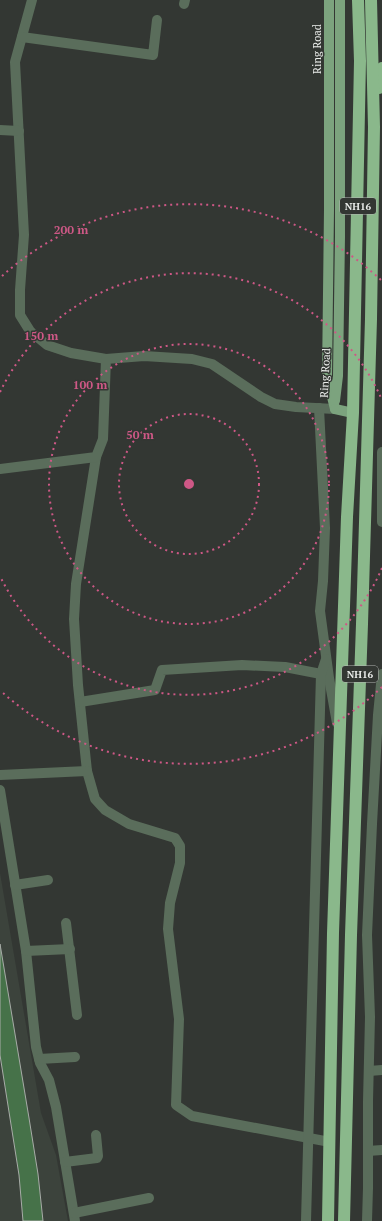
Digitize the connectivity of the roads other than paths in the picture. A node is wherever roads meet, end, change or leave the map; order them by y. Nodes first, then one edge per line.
1 (32, 0) edge
2 (330, 0) edge
3 (340, 0) edge
4 (358, 0) edge
5 (371, 0) edge
6 (157, 20) dead end
7 (22, 37) junction
8 (382, 68) edge
9 (374, 127) junction
10 (0, 130) edge
11 (19, 130) junction
12 (106, 359) junction
13 (319, 408) junction
14 (335, 409) junction
15 (353, 413) junction
16 (382, 452) edge
17 (96, 457) junction
18 (0, 469) edge
19 (382, 522) edge
20 (326, 659) junction
21 (321, 674) junction
22 (382, 674) edge
23 (80, 702) junction
24 (340, 738) junction
25 (87, 771) junction
26 (0, 775) edge
27 (0, 790) edge
28 (377, 825) edge
29 (48, 880) dead end
30 (15, 885) junction
31 (66, 923) dead end
32 (70, 949) junction
33 (26, 951) junction
34 (77, 1015) dead end
35 (75, 1057) dead end
36 (39, 1060) junction
37 (382, 1070) edge
38 (369, 1071) junction
39 (96, 1135) dead end
40 (308, 1138) junction
41 (330, 1142) junction
42 (382, 1150) edge
43 (368, 1151) junction
44 (65, 1162) junction
45 (149, 1198) dead end
46 (74, 1217) edge
47 (306, 1221) edge
48 (328, 1221) edge
49 (344, 1221) edge
50 (367, 1221) edge

1 - 7 street
2 - 14 main road, Ring Road
3 - 14 main road, Ring Road
4 - 15 highway, NH16
5 - 9 highway, NH16
6 - 7 street
7 - 11 street
8 - 9 highway
9 - 49 highway, NH16
10 - 11 street
11 - 12 street
12 - 13 street
12 - 17 street
13 - 14 street
13 - 20 street
14 - 15 main road
15 - 24 highway, NH16
16 - 19 street
17 - 18 street
17 - 23 street
20 - 21 street
20 - 24 street
21 - 23 street
21 - 40 street
22 - 28 street
23 - 25 street
24 - 41 highway, NH16
25 - 26 street
25 - 40 street
27 - 30 street
28 - 38 street
29 - 30 street
30 - 33 street
31 - 32 street
32 - 33 street
32 - 34 street
33 - 36 street
35 - 36 street
36 - 44 street
37 - 38 street
38 - 43 street
39 - 44 street
40 - 41 street
40 - 47 street
41 - 48 highway, NH16
42 - 43 street
43 - 50 street
44 - 46 street
45 - 46 street

